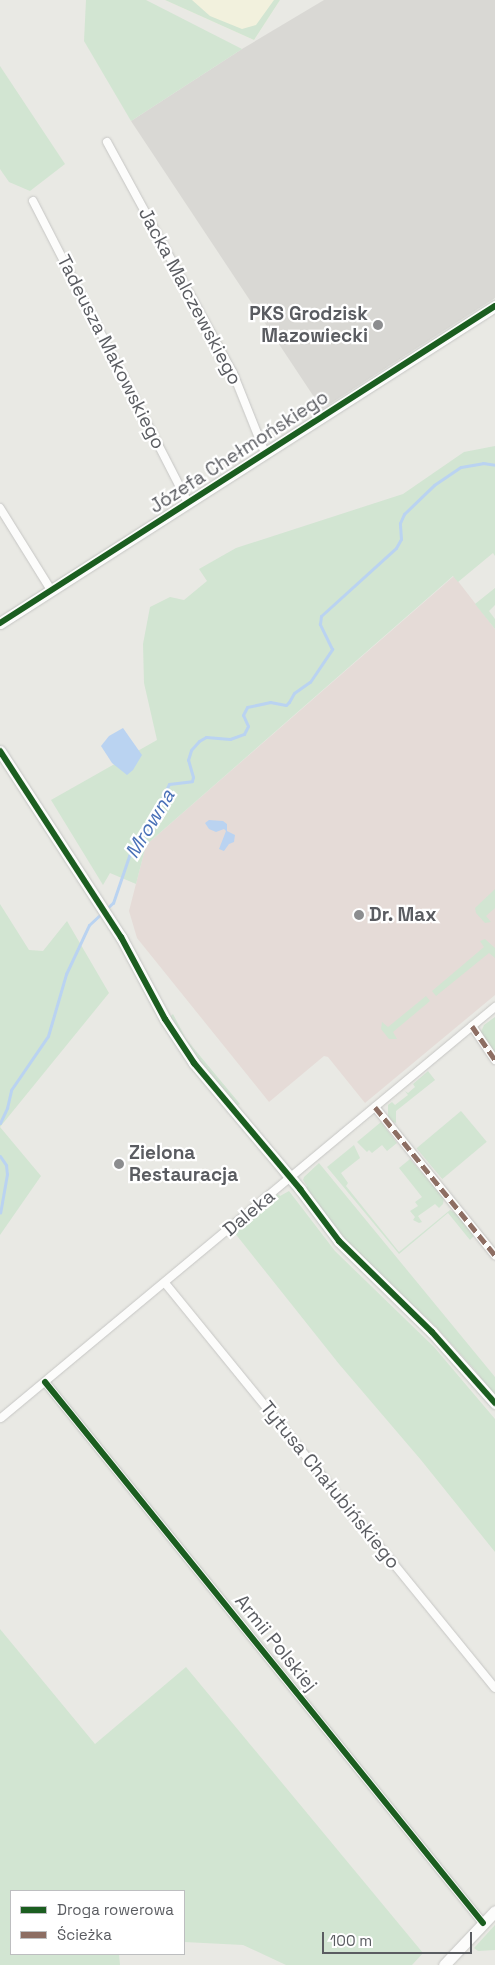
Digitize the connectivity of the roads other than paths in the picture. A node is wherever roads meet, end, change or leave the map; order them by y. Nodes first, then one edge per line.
1 (107, 142) dead end
2 (34, 201) dead end
3 (495, 306) edge
4 (265, 453) junction
5 (188, 502) junction
6 (0, 508) edge
7 (51, 590) junction
8 (0, 622) edge
9 (0, 750) edge
10 (495, 1007) edge
11 (472, 1026) junction
12 (495, 1060) edge
13 (375, 1108) junction
14 (290, 1178) junction
15 (495, 1255) edge
16 (165, 1283) junction
17 (45, 1382) junction
18 (495, 1403) edge
19 (2, 1418) dead end
20 (495, 1688) edge
21 (495, 1911) edge
22 (483, 1923) junction
23 (444, 1965) edge

1 - 4 street, Jacka Malczewskiego
2 - 5 street, Tadeusza Makowskiego
3 - 4 street, Józefa Chełmońskiego
4 - 5 street, Józefa Chełmońskiego
5 - 7 street, Józefa Chełmońskiego
6 - 7 street
7 - 8 street, Józefa Chełmońskiego
9 - 14 street
10 - 11 street, Daleka
11 - 12 street
11 - 13 street, Daleka
13 - 14 street, Daleka
13 - 15 street
14 - 16 street, Daleka
14 - 18 street
16 - 17 street, Daleka
16 - 20 street, Tytusa Chałubińskiego
17 - 19 street, Daleka
17 - 22 street, Armii Polskiej
21 - 22 street
22 - 23 street

